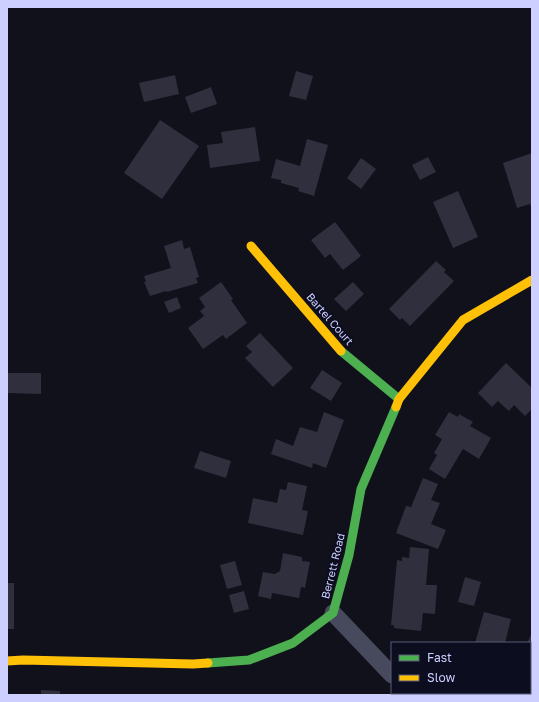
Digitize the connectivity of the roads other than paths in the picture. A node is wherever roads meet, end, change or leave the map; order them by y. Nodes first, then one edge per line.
1 (251, 246) dead end
2 (532, 280) edge
3 (399, 399) junction
4 (333, 613) junction
5 (7, 662) edge
6 (391, 674) edge

1 - 3 street, Bartel Court
2 - 3 street, Berrett Road
3 - 4 street, Berrett Road
4 - 5 street, Berrett Road
4 - 6 street

